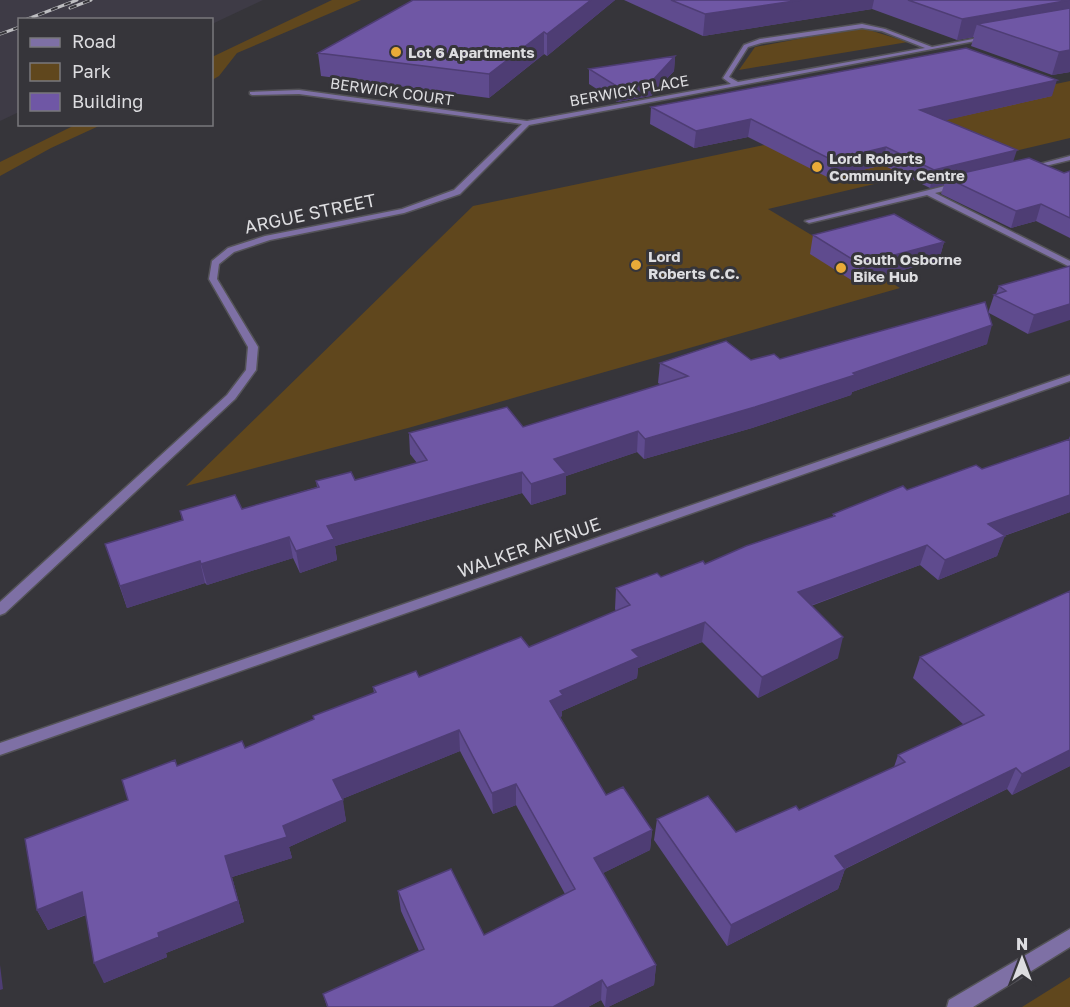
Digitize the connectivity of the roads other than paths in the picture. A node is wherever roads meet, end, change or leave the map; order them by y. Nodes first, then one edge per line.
1 (998, 36) edge
2 (931, 48) junction
3 (736, 84) junction
4 (252, 93) dead end
5 (527, 123) junction
6 (1070, 158) edge
7 (1024, 169) edge
8 (966, 183) edge
9 (928, 192) junction
10 (809, 221) dead end
11 (1070, 264) edge
12 (1070, 378) edge
13 (0, 610) edge
14 (0, 749) edge
15 (1070, 937) edge
16 (956, 1007) edge

1 - 2 street, BERWICK PLACE
2 - 3 street, BERWICK PLACE
2 - 3 street
3 - 5 street, BERWICK PLACE
4 - 5 street, BERWICK COURT
5 - 13 street, ARGUE STREET
6 - 7 street
8 - 9 street
9 - 10 street
9 - 11 street
12 - 14 street, WALKER AVENUE
15 - 16 street

